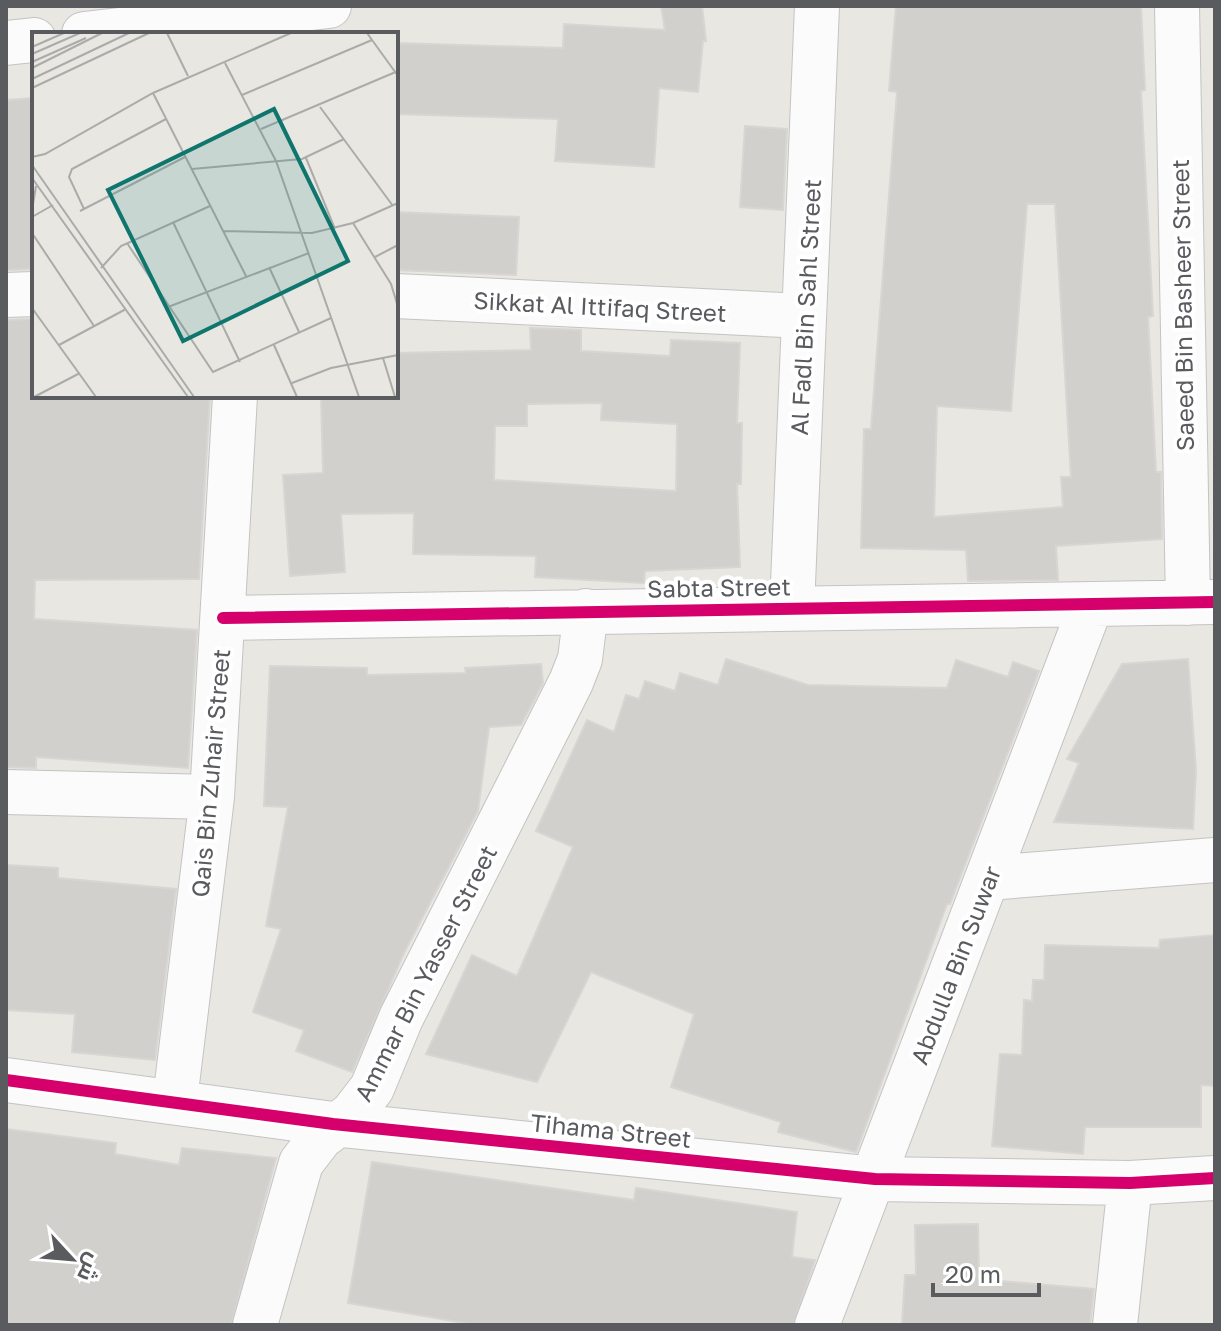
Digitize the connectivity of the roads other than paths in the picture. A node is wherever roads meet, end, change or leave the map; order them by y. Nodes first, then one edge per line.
1 (329, 6) edge
2 (817, 6) edge
3 (1177, 6) edge
4 (271, 23) edge
5 (118, 32) edge
6 (32, 40) edge
7 (6, 43) edge
8 (32, 294) edge
9 (6, 295) edge
10 (398, 296) edge
11 (804, 316) junction
12 (235, 398) edge
13 (1201, 603) edge
14 (1091, 605) junction
15 (792, 608) junction
16 (586, 611) junction
17 (223, 618) junction
18 (6, 792) edge
19 (212, 797) junction
20 (1215, 860) edge
21 (988, 878) junction
22 (6, 1080) edge
23 (175, 1100) junction
24 (340, 1124) junction
25 (1215, 1178) edge
26 (875, 1179) junction
27 (1130, 1183) junction
28 (255, 1325) edge
29 (817, 1325) edge
30 (1115, 1325) edge

1 - 4 street
2 - 11 street, Al Fadl Bin Sahl Street
3 - 13 street, Saeed Bin Basheer Street
4 - 5 street
6 - 7 street
8 - 9 street
10 - 11 street, Sikkat Al Ittifaq Street
11 - 15 street, Al Fadl Bin Sahl Street
12 - 17 street, Qais Bin Zuhair Street
13 - 14 street, Sabta Street
14 - 15 street, Sabta Street
14 - 21 street, Abdulla Bin Suwar
15 - 16 street, Sabta Street
16 - 17 street, Sabta Street
16 - 24 street, Ammar Bin Yasser Street
17 - 19 street, Qais Bin Zuhair Street
18 - 19 street
19 - 23 street, Qais Bin Zuhair Street
20 - 21 street
21 - 26 street, Abdulla Bin Suwar
22 - 23 street, Tihama Street
23 - 24 street, Tihama Street
24 - 26 street, Tihama Street
24 - 28 street, Ammar Bin Yasser Street
25 - 27 street, Tihama Street
26 - 27 street, Tihama Street
26 - 29 street, Abdulla Bin Suwar
27 - 30 street

